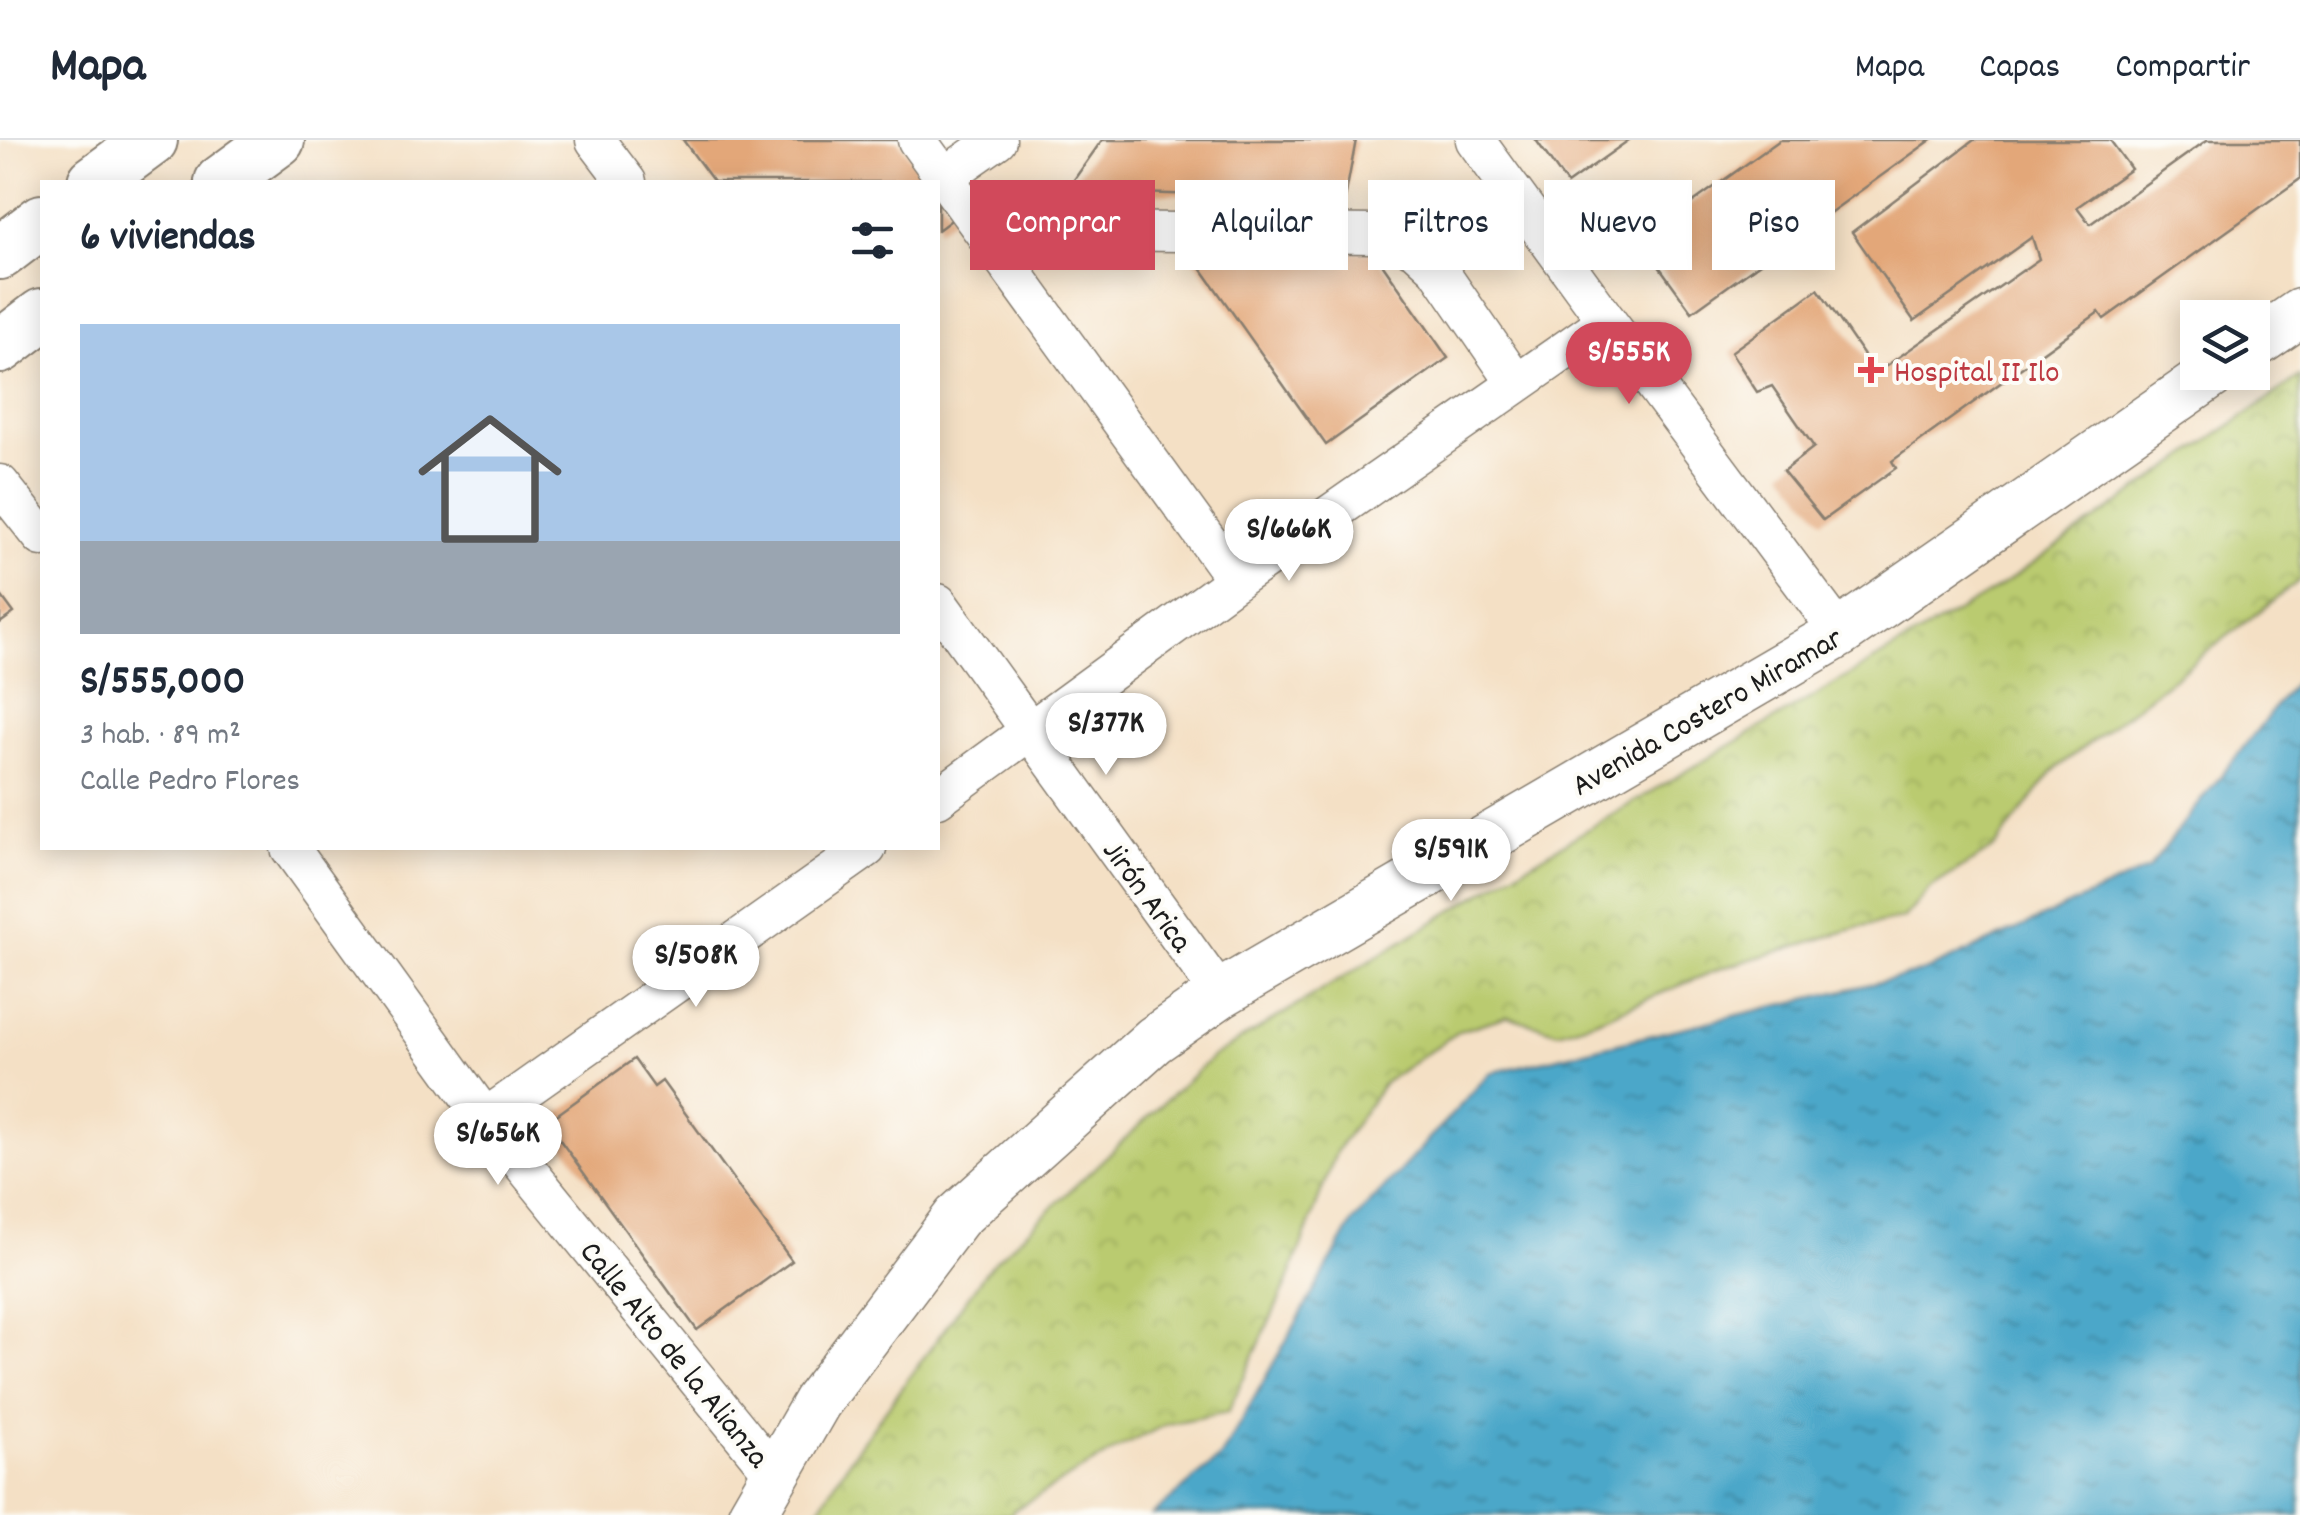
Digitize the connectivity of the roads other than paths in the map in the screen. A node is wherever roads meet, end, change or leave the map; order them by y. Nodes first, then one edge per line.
1 (151, 140) edge
2 (278, 140) edge
3 (595, 140) edge
4 (917, 140) edge
5 (997, 140) edge
6 (1476, 140) edge
7 (944, 176) junction
8 (97, 180) edge
9 (224, 180) edge
10 (625, 180) edge
11 (970, 212) edge
12 (40, 223) edge
13 (1155, 232) edge
14 (0, 253) edge
15 (1012, 270) edge
16 (2300, 313) edge
17 (40, 317) edge
18 (1606, 320) junction
19 (2270, 334) edge
20 (0, 347) edge
21 (1516, 383) junction
22 (2189, 390) edge
23 (0, 484) edge
24 (40, 535) edge
25 (1236, 580) junction
26 (940, 606) edge
27 (1840, 633) junction
28 (1031, 731) junction
29 (940, 797) edge
30 (864, 850) edge
31 (301, 851) edge
32 (1220, 994) junction
33 (485, 1118) junction
34 (764, 1495) edge

1 - 8 main road
2 - 9 main road
3 - 10 street
4 - 7 street
5 - 7 street
6 - 18 street
7 - 11 street
12 - 14 main road
13 - 21 street
15 - 25 street
16 - 19 street
17 - 20 main road
18 - 21 street
18 - 27 street
21 - 25 street
22 - 27 street, Avenida Costero Miramar
23 - 24 street
25 - 28 street
26 - 28 street, Jirón Arica
27 - 32 street, Avenida Costero Miramar
28 - 29 street
28 - 32 street, Jirón Arica
30 - 33 street
31 - 33 street, Calle Alto de la Alianza
32 - 34 street, Avenida Costero Miramar
33 - 34 street, Calle Alto de la Alianza

